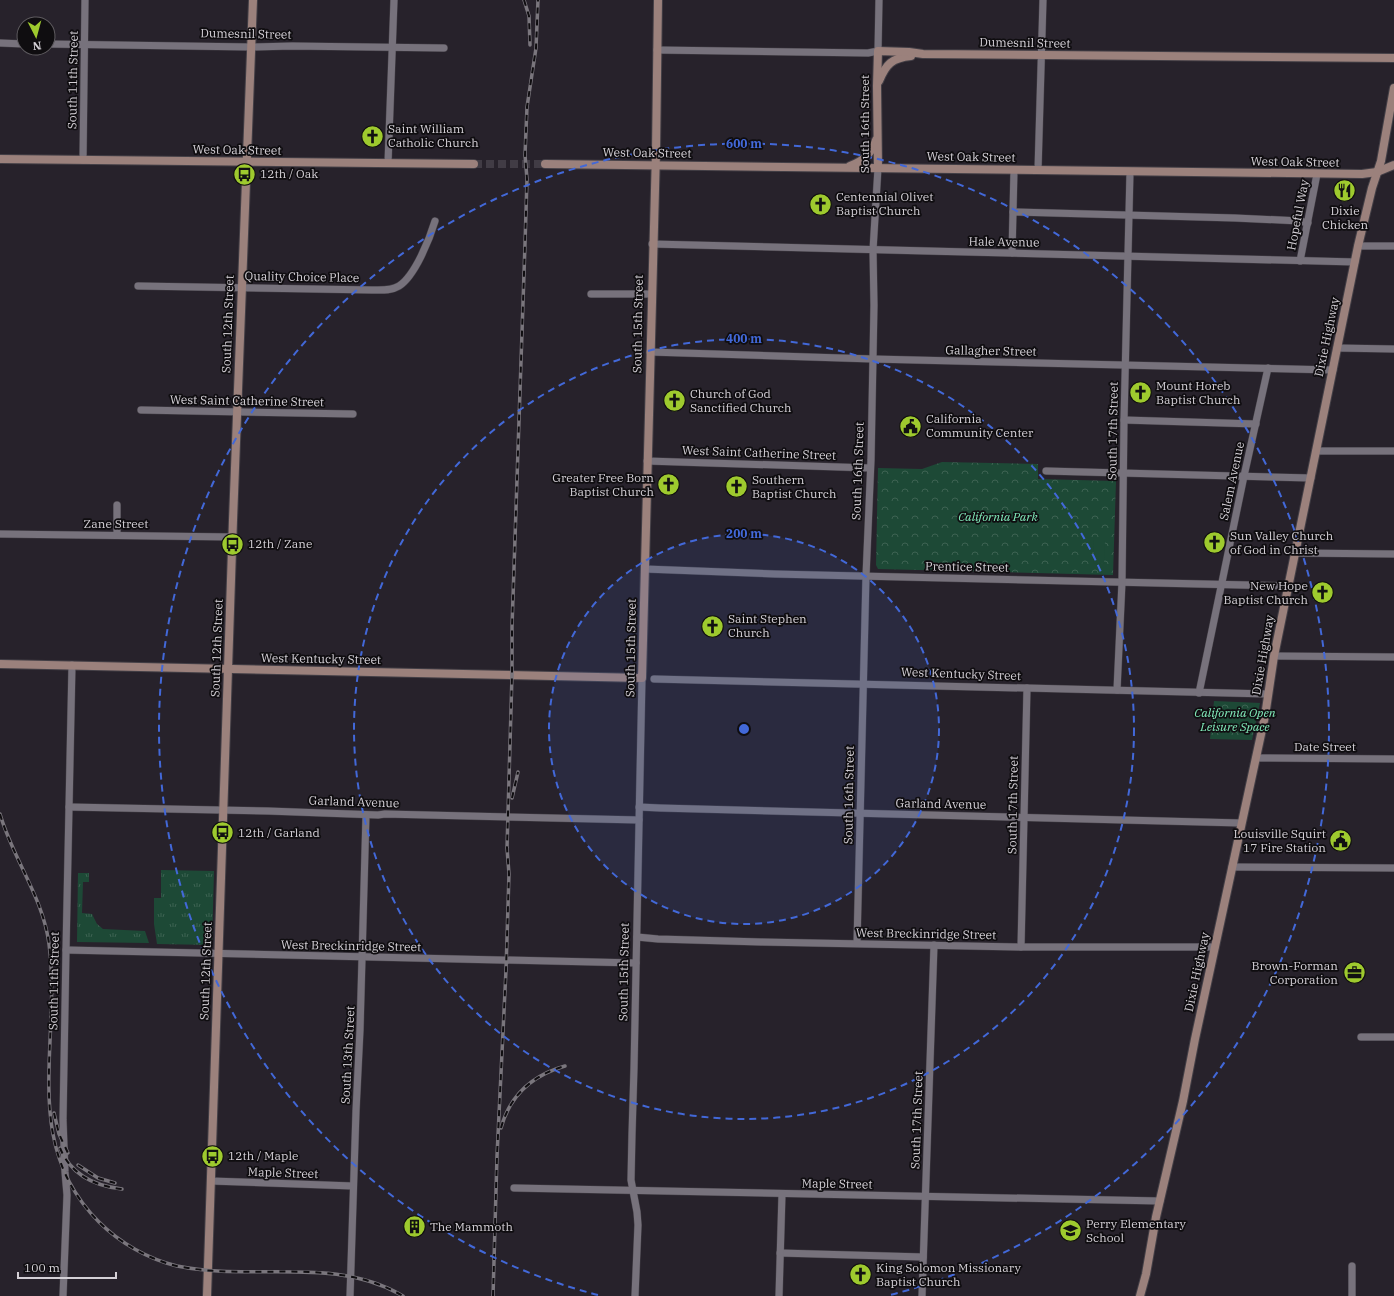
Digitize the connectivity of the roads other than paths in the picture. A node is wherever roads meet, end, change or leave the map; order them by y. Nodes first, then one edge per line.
1 (85, 0) edge
2 (253, 0) edge
3 (394, 0) edge
4 (658, 0) edge
5 (879, 0) edge
6 (1042, 0) edge
7 (0, 43) edge
8 (16, 44) edge
9 (56, 44) edge
10 (84, 44) junction
11 (251, 47) junction
12 (392, 48) junction
13 (444, 48) dead end
14 (657, 50) junction
15 (878, 51) junction
16 (923, 54) junction
17 (1042, 55) junction
18 (1394, 58) edge
19 (877, 86) junction
20 (1394, 88) edge
21 (877, 135) junction
22 (0, 160) edge
23 (83, 160) junction
24 (246, 162) junction
25 (388, 163) junction
26 (474, 164) tunnel mouth
27 (545, 164) tunnel mouth
28 (655, 165) junction
29 (1394, 165) edge
30 (845, 168) junction
31 (878, 168) junction
32 (1014, 170) junction
33 (1038, 170) junction
34 (1130, 172) junction
35 (1377, 172) junction
36 (1317, 174) junction
37 (1013, 212) junction
38 (1129, 214) junction
39 (435, 221) dead end
40 (1308, 224) junction
41 (652, 244) junction
42 (1358, 246) junction
43 (1394, 246) edge
44 (873, 250) junction
45 (1012, 253) junction
46 (1128, 256) junction
47 (1300, 261) junction
48 (1355, 262) junction
49 (138, 286) dead end
50 (242, 287) junction
51 (591, 294) dead end
52 (651, 294) junction
53 (1337, 348) junction
54 (1394, 349) edge
55 (650, 352) junction
56 (873, 359) junction
57 (1125, 365) junction
58 (1268, 368) junction
59 (1333, 370) junction
60 (141, 410) dead end
61 (237, 412) junction
62 (353, 414) dead end
63 (1124, 420) junction
64 (1256, 424) junction
65 (1316, 451) junction
66 (1394, 451) edge
67 (647, 461) junction
68 (870, 468) junction
69 (1046, 471) dead end
70 (1124, 474) junction
71 (1244, 476) junction
72 (1310, 478) junction
73 (118, 505) dead end
74 (0, 534) edge
75 (117, 536) junction
76 (233, 536) junction
77 (1295, 553) junction
78 (1394, 554) edge
79 (645, 569) junction
80 (866, 576) junction
81 (1122, 582) junction
82 (1222, 584) junction
83 (1288, 586) junction
84 (1274, 656) junction
85 (1394, 657) edge
86 (0, 664) edge
87 (72, 665) junction
88 (228, 669) junction
89 (642, 678) junction
90 (654, 679) dead end
91 (864, 684) junction
92 (1027, 688) junction
93 (1117, 690) junction
94 (1199, 693) junction
95 (1268, 694) junction
96 (1256, 758) junction
97 (1394, 759) edge
98 (69, 807) junction
99 (639, 807) junction
100 (224, 810) junction
101 (860, 813) junction
102 (366, 815) junction
103 (1024, 817) junction
104 (639, 820) junction
105 (1241, 823) junction
106 (1232, 867) junction
107 (1394, 868) edge
108 (637, 938) junction
109 (857, 943) junction
110 (934, 945) junction
111 (1021, 947) junction
112 (1215, 948) junction
113 (66, 950) junction
114 (219, 954) junction
115 (362, 957) junction
116 (636, 963) junction
117 (1361, 1037) dead end
118 (1394, 1037) edge
119 (211, 1181) junction
120 (353, 1186) junction
121 (514, 1188) dead end
122 (633, 1191) junction
123 (782, 1194) junction
124 (926, 1197) junction
125 (1160, 1201) junction
126 (780, 1253) junction
127 (923, 1257) junction
128 (1352, 1266) dead end
129 (63, 1296) edge
130 (207, 1296) edge
131 (350, 1296) edge
132 (636, 1296) edge
133 (779, 1296) edge
134 (922, 1296) edge
135 (1140, 1296) edge
136 (1352, 1296) edge

1 - 10 street, South 11th Street
2 - 11 street, South 12th Street
3 - 12 street
4 - 14 street, South 15th Street
5 - 15 street, South 16th Street
6 - 17 street
7 - 8 street
9 - 10 street, Dumesnil Street
10 - 11 street, Dumesnil Street
10 - 23 street, South 11th Street
11 - 12 street, Dumesnil Street
11 - 24 street, South 12th Street
12 - 13 street, Dumesnil Street
12 - 25 street
14 - 15 street, Dumesnil Street
14 - 28 street, South 15th Street
15 - 16 street, Dumesnil Street
15 - 19 street, South 16th Street
16 - 17 street, Dumesnil Street
16 - 19 street
17 - 18 street, Dumesnil Street
17 - 33 street
19 - 21 street, South 16th Street
20 - 35 street, Dixie Highway
21 - 30 street
21 - 31 street, South 16th Street
22 - 23 street, West Oak Street
23 - 24 street, West Oak Street
24 - 25 street, West Oak Street
24 - 50 street, South 12th Street
25 - 26 street, West Oak Street
27 - 28 street, West Oak Street
28 - 30 street, West Oak Street
28 - 41 street, South 15th Street
29 - 35 street, West Oak Street
30 - 31 street, West Oak Street
31 - 32 street, West Oak Street
31 - 44 street, South 16th Street
32 - 33 street, West Oak Street
32 - 37 street
33 - 34 street, West Oak Street
34 - 36 street, West Oak Street
34 - 38 street, South 17th Street
35 - 36 street, West Oak Street
35 - 42 street, Dixie Highway
36 - 40 street, Hopeful Way
37 - 38 street
37 - 45 street
38 - 40 street
38 - 46 street, South 17th Street
39 - 50 street, Quality Choice Place
40 - 47 street, Hopeful Way
41 - 44 street, Hale Avenue
41 - 52 street, South 15th Street
42 - 43 street
42 - 48 street, Dixie Highway
44 - 45 street, Hale Avenue
44 - 56 street, South 16th Street
45 - 46 street, Hale Avenue
46 - 47 street, Hale Avenue
46 - 57 street, South 17th Street
47 - 48 street, Hale Avenue
48 - 53 street, Dixie Highway
49 - 50 street, Quality Choice Place
50 - 61 street, South 12th Street
51 - 52 street
52 - 55 street, South 15th Street
53 - 54 street
53 - 59 street, Dixie Highway
55 - 56 street, Gallagher Street
55 - 67 street, South 15th Street
56 - 57 street, Gallagher Street
56 - 68 street, South 16th Street
57 - 58 street, Gallagher Street
57 - 63 street, South 17th Street
58 - 59 street, Gallagher Street
58 - 64 street, Salem Avenue
59 - 65 street, Dixie Highway
60 - 61 street, West Saint Catherine Street
61 - 62 street, West Saint Catherine Street
61 - 76 street, South 12th Street
63 - 64 street
63 - 70 street, South 17th Street
64 - 71 street, Salem Avenue
65 - 66 street
65 - 72 street, Dixie Highway
67 - 68 street, West Saint Catherine Street
67 - 79 street, South 15th Street
68 - 80 street, South 16th Street
69 - 70 street
70 - 71 street
70 - 81 street, South 17th Street
71 - 72 street
71 - 82 street, Salem Avenue
72 - 77 street, Dixie Highway
73 - 75 street
74 - 75 street, Zane Street
75 - 76 street, Zane Street
76 - 88 street, South 12th Street
77 - 78 street
77 - 83 street, Dixie Highway
79 - 80 street, Prentice Street
79 - 89 street, South 15th Street
80 - 81 street, Prentice Street
80 - 91 street, South 16th Street
81 - 82 street, Prentice Street
81 - 93 street, South 17th Street
82 - 83 street, Prentice Street
82 - 94 street, Salem Avenue
83 - 84 street, Dixie Highway
84 - 85 street
84 - 95 street, Dixie Highway
86 - 87 street, West Kentucky Street
87 - 88 street, West Kentucky Street
87 - 98 street, South 11th Street
88 - 89 street, West Kentucky Street
88 - 100 street, South 12th Street
89 - 99 street, South 15th Street
90 - 91 street, West Kentucky Street
91 - 92 street, West Kentucky Street
91 - 101 street, South 16th Street
92 - 93 street, West Kentucky Street
92 - 103 street, South 17th Street
93 - 94 street, West Kentucky Street
94 - 95 street, West Kentucky Street
95 - 96 street, Dixie Highway
96 - 97 street, Date Street
96 - 105 street, Dixie Highway
98 - 100 street, Garland Avenue
98 - 113 street, South 11th Street
99 - 101 street, Garland Avenue
99 - 104 street, South 15th Street
100 - 102 street, Garland Avenue
100 - 114 street, South 12th Street
101 - 103 street, Garland Avenue
101 - 109 street, South 16th Street
102 - 104 street, Garland Avenue
102 - 115 street, South 13th Street
103 - 105 street, Garland Avenue
103 - 111 street, South 17th Street
104 - 108 street, South 15th Street
105 - 106 street, Dixie Highway
106 - 107 street
106 - 112 street, Dixie Highway
108 - 109 street, West Breckinridge Street
108 - 116 street, South 15th Street
109 - 110 street, West Breckinridge Street
110 - 111 street, West Breckinridge Street
110 - 124 street, South 17th Street
111 - 112 street, West Breckinridge Street
112 - 125 street, Dixie Highway
113 - 114 street, West Breckinridge Street
113 - 129 street, South 11th Street
114 - 115 street, West Breckinridge Street
114 - 119 street, South 12th Street
115 - 116 street, West Breckinridge Street
115 - 120 street, South 13th Street
116 - 122 street, South 15th Street
117 - 118 street
119 - 120 street, Maple Street
119 - 130 street, South 12th Street
120 - 131 street, South 13th Street
121 - 122 street, Maple Street
122 - 123 street, Maple Street
122 - 132 street, South 15th Street
123 - 124 street, Maple Street
123 - 126 street
124 - 125 street, Maple Street
124 - 127 street, South 17th Street
125 - 135 street, Dixie Highway
126 - 127 street
126 - 133 street
127 - 134 street, South 17th Street
128 - 136 street

